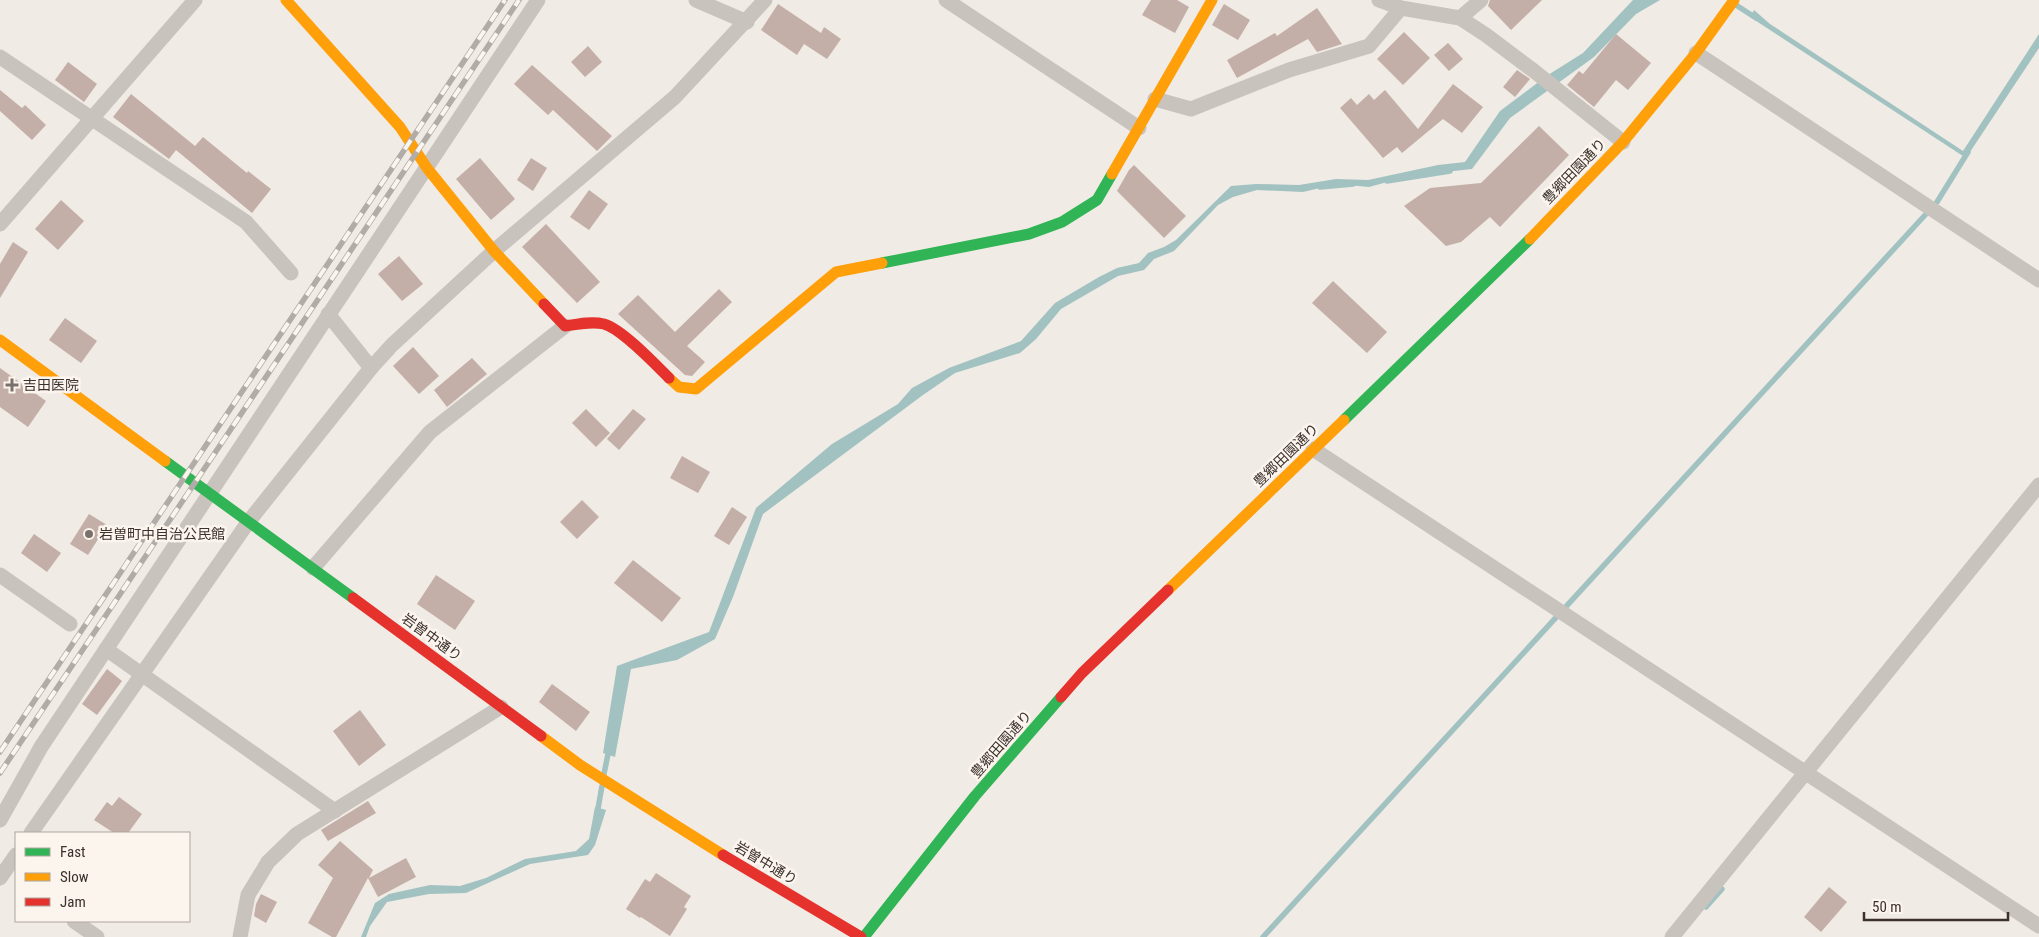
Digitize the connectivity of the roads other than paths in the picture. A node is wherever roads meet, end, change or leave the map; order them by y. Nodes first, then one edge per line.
1 (194, 0) edge
2 (286, 0) edge
3 (538, 0) edge
4 (696, 0) edge
5 (765, 0) edge
6 (946, 0) edge
7 (1212, 0) edge
8 (1481, 0) edge
9 (1734, 0) edge
10 (1384, 1) edge
11 (1401, 8) junction
12 (1460, 18) junction
13 (747, 22) junction
14 (1696, 53) junction
15 (0, 57) edge
16 (1155, 99) junction
17 (92, 118) junction
18 (1139, 128) junction
19 (1623, 142) junction
20 (427, 168) junction
21 (0, 224) edge
22 (494, 251) junction
23 (291, 273) dead end
24 (2039, 280) edge
25 (328, 314) junction
26 (565, 326) junction
27 (0, 340) edge
28 (371, 368) junction
29 (1313, 449) junction
30 (2039, 485) edge
31 (210, 493) junction
32 (249, 521) junction
33 (313, 568) junction
34 (0, 575) edge
35 (70, 624) dead end
36 (106, 649) junction
37 (143, 673) junction
38 (502, 707) junction
39 (1806, 773) junction
40 (335, 810) junction
41 (0, 820) edge
42 (32, 832) edge
43 (15, 857) edge
44 (5, 875) edge
45 (75, 922) edge
46 (2039, 926) edge
47 (97, 937) edge
48 (240, 937) edge
49 (863, 937) edge
50 (1672, 937) edge

1 - 17 street
2 - 20 street
3 - 20 street
4 - 13 street
5 - 13 street
6 - 18 street
7 - 16 street
8 - 12 street
9 - 14 street, 豊郷田園通り
10 - 11 street
11 - 12 street
11 - 16 street
12 - 19 street
13 - 22 street
14 - 19 street, 豊郷田園通り
14 - 24 street
15 - 17 street
16 - 18 street
17 - 21 street
17 - 23 street
18 - 26 street
19 - 29 street, 豊郷田園通り
20 - 22 street
20 - 25 street
22 - 26 street
22 - 28 street
25 - 28 street
25 - 31 street
26 - 33 street
27 - 31 street, 岩曽中通り
28 - 32 street
29 - 39 street
29 - 49 street, 豊郷田園通り
30 - 39 street
31 - 32 street, 岩曽中通り
31 - 36 street
32 - 33 street, 岩曽中通り
32 - 37 street
33 - 38 street, 岩曽中通り
34 - 35 street
36 - 37 street
36 - 41 street
37 - 40 street
37 - 42 street
38 - 40 street
38 - 49 street, 岩曽中通り
39 - 46 street
39 - 50 street
40 - 48 street
43 - 44 street
45 - 47 street

